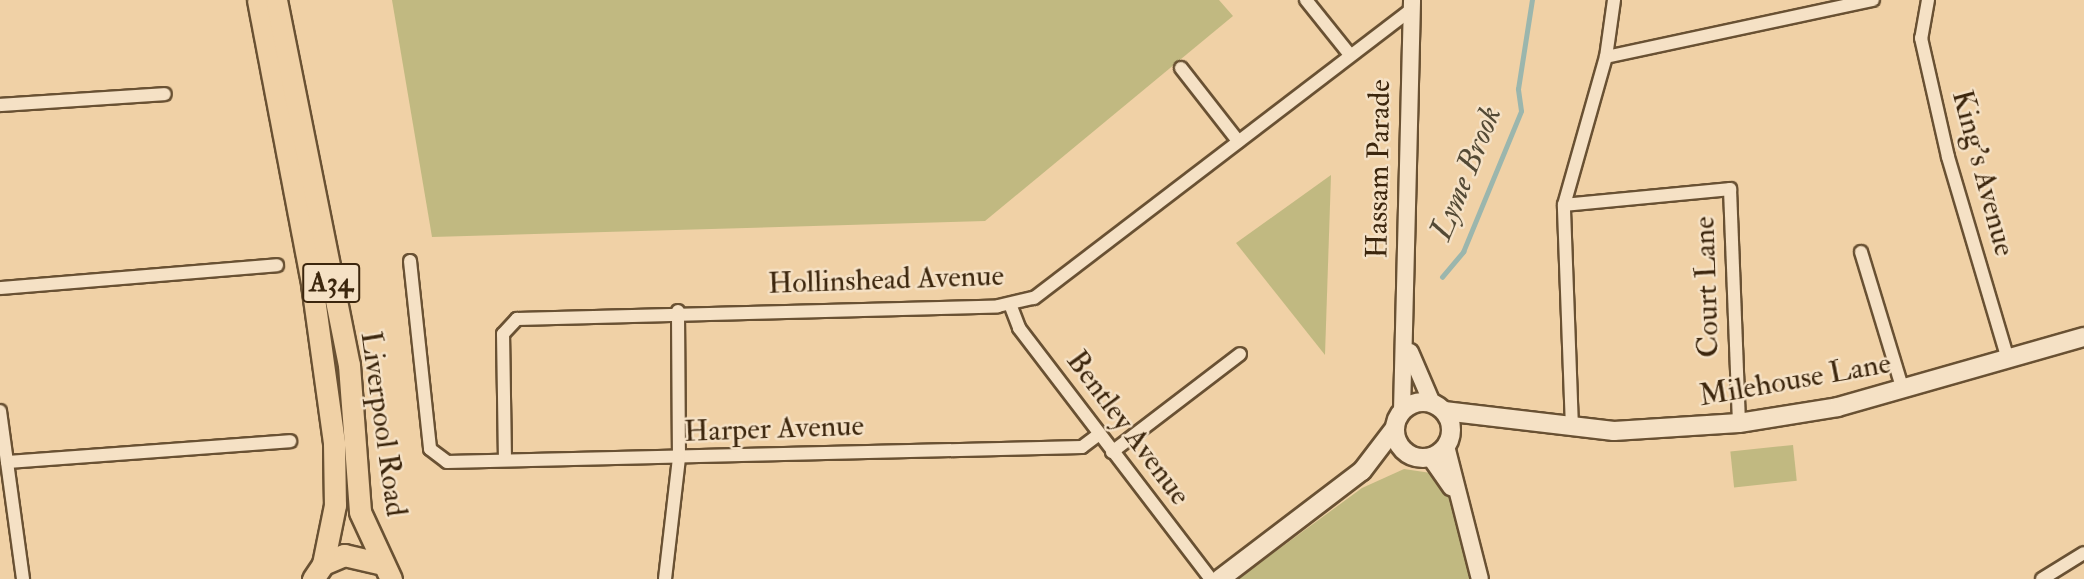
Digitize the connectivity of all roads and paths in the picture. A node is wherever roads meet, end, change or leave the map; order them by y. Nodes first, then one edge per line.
1 (258, 0) edge
2 (276, 0) edge
3 (1306, 0) edge
4 (1614, 0) edge
5 (1873, 0) edge
6 (1924, 1) edge
7 (1412, 5) edge
8 (1350, 55) junction
9 (1606, 57) junction
10 (1181, 68) dead end
11 (165, 94) dead end
12 (0, 105) edge
13 (1238, 141) junction
14 (1564, 205) junction
15 (1861, 251) dead end
16 (410, 261) dead end
17 (277, 265) dead end
18 (0, 288) edge
19 (1010, 304) junction
20 (678, 311) junction
21 (2084, 337) edge
22 (1405, 340) junction
23 (1240, 354) dead end
24 (2008, 359) junction
25 (1903, 390) junction
26 (1438, 407) junction
27 (0, 411) edge
28 (1402, 411) junction
29 (1510, 423) junction
30 (1739, 423) junction
31 (1572, 428) junction
32 (1394, 429) junction
33 (1098, 435) junction
34 (290, 441) dead end
35 (1448, 442) junction
36 (1112, 452) junction
37 (1421, 457) junction
38 (679, 458) junction
39 (505, 460) junction
40 (7, 462) junction
41 (1362, 471) junction
42 (1452, 489) junction
43 (2084, 553) edge
44 (314, 574) edge
45 (390, 575) edge
46 (23, 579) edge
47 (665, 579) edge
48 (1211, 579) edge
49 (1220, 579) edge
50 (1480, 579) edge
51 (2042, 579) edge

1 - 44 highway, Liverpool Road / A34
2 - 45 highway, Liverpool Road / A34
3 - 8 street
4 - 9 street
5 - 9 street
6 - 24 street, King's Avenue
7 - 8 street, Hollinshead Avenue
7 - 22 street, Hassam Parade
8 - 13 street, Hollinshead Avenue
9 - 14 street
10 - 13 street
11 - 12 street
13 - 19 street, Hollinshead Avenue
14 - 30 street, Court Lane
14 - 31 street
15 - 25 street
16 - 39 street, Harper Avenue
17 - 18 street
19 - 20 street, Hollinshead Avenue
19 - 33 street, Bentley Avenue
20 - 38 street
20 - 39 street, Hollinshead Avenue
21 - 24 main road, Milehouse Lane
22 - 26 street, Hassam Parade
22 - 28 street, Hassam Parade
23 - 36 street
24 - 25 main road, Milehouse Lane
25 - 30 main road, Milehouse Lane
26 - 28 main road
26 - 29 main road, Milehouse Lane
26 - 35 main road
27 - 40 street
28 - 32 main road
29 - 31 main road, Milehouse Lane
29 - 35 main road, Milehouse Lane
30 - 31 main road, Milehouse Lane
32 - 37 main road
32 - 41 main road
33 - 36 street, Bentley Avenue
33 - 38 street, Harper Avenue
34 - 40 street
35 - 37 main road
35 - 42 street
36 - 48 street, Bentley Avenue
37 - 41 main road
37 - 42 street
38 - 39 street, Harper Avenue
38 - 47 street
40 - 46 street
41 - 49 main road
42 - 50 street
43 - 51 street
44 - 45 highway

